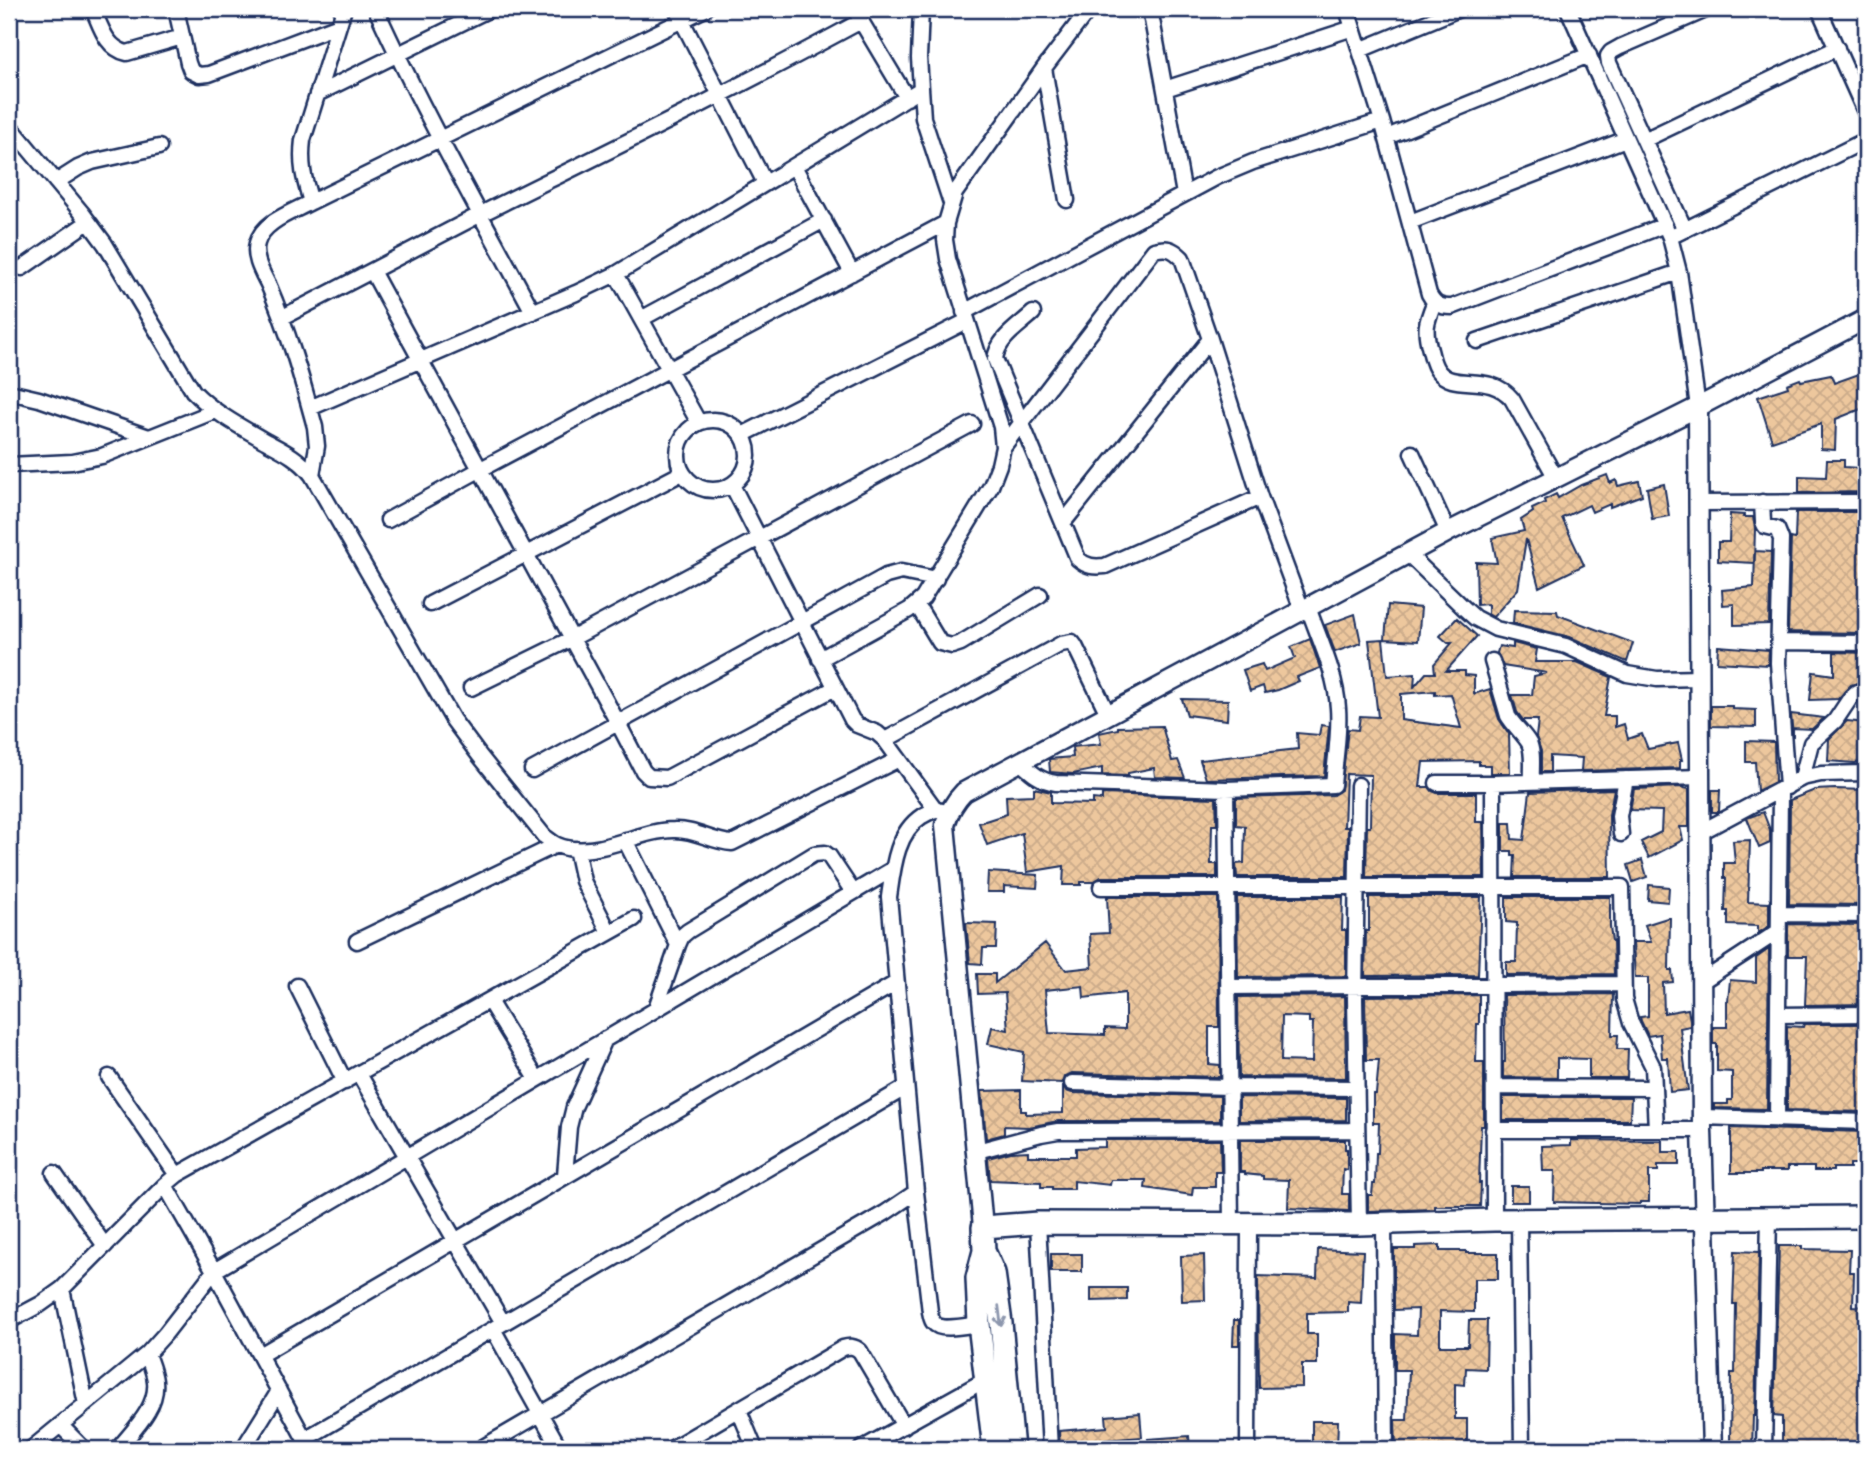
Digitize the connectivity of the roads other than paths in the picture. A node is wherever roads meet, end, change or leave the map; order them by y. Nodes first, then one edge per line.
1 (93, 9) edge
2 (176, 9) edge
3 (344, 9) edge
4 (376, 9) edge
5 (490, 9) edge
6 (705, 9) edge
7 (920, 9) edge
8 (1089, 9) edge
9 (1150, 9) edge
10 (1347, 9) edge
11 (1459, 9) edge
12 (1568, 9) edge
13 (1708, 9) edge
14 (1819, 9) edge
15 (679, 14) edge
16 (858, 15) edge
17 (339, 25) junction
18 (1353, 28) junction
19 (182, 37) junction
20 (1837, 48) junction
21 (1360, 50) junction
22 (397, 55) junction
23 (1589, 55) junction
24 (1044, 68) junction
25 (921, 89) junction
26 (1165, 89) junction
27 (317, 94) junction
28 (721, 96) junction
29 (907, 97) junction
30 (1866, 114) edge
31 (1382, 121) junction
32 (9, 125) edge
33 (1387, 137) junction
34 (440, 139) junction
35 (1626, 139) junction
36 (1644, 140) junction
37 (1866, 140) edge
38 (159, 147) dead end
39 (794, 166) junction
40 (56, 182) junction
41 (765, 183) junction
42 (1184, 194) junction
43 (1067, 200) dead end
44 (311, 202) junction
45 (951, 203) junction
46 (480, 215) junction
47 (824, 220) junction
48 (88, 222) junction
49 (1410, 222) junction
50 (946, 223) junction
51 (1685, 230) junction
52 (1668, 231) junction
53 (22, 268) dead end
54 (372, 271) junction
55 (1679, 272) junction
56 (852, 273) junction
57 (616, 274) junction
58 (1434, 303) junction
59 (533, 312) junction
60 (1033, 313) dead end
61 (966, 316) junction
62 (282, 317) junction
63 (641, 319) junction
64 (1866, 319) edge
65 (1210, 339) junction
66 (1477, 341) dead end
67 (421, 360) junction
68 (669, 370) junction
69 (9, 392) edge
70 (1698, 407) junction
71 (310, 408) junction
72 (215, 411) junction
73 (1021, 422) junction
74 (699, 423) junction
75 (972, 424) dead end
76 (742, 435) junction
77 (149, 437) junction
78 (1003, 447) junction
79 (1412, 453) dead end
80 (9, 465) edge
81 (481, 470) junction
82 (682, 473) junction
83 (312, 475) junction
84 (1556, 478) junction
85 (732, 485) junction
86 (1260, 497) junction
87 (1699, 502) junction
88 (1762, 502) junction
89 (1866, 502) edge
90 (388, 520) dead end
91 (1063, 523) junction
92 (1448, 532) junction
93 (760, 538) junction
94 (1408, 553) junction
95 (527, 554) junction
96 (936, 579) junction
97 (1040, 595) dead end
98 (430, 604) dead end
99 (917, 605) junction
100 (1305, 609) junction
101 (802, 622) junction
102 (572, 638) junction
103 (1779, 642) junction
104 (1866, 643) edge
105 (820, 659) junction
106 (1492, 661) dead end
107 (1699, 678) junction
108 (471, 688) dead end
109 (835, 688) junction
110 (1866, 691) edge
111 (1108, 715) junction
112 (618, 723) junction
113 (886, 740) junction
114 (899, 759) junction
115 (1020, 762) junction
116 (532, 770) dead end
117 (1866, 774) edge
118 (1701, 777) junction
119 (1802, 778) junction
120 (1626, 779) junction
121 (1532, 782) junction
122 (1437, 783) dead end
123 (1493, 783) junction
124 (1358, 785) dead end
125 (1226, 789) junction
126 (1783, 789) junction
127 (942, 811) junction
128 (1701, 832) junction
129 (1621, 834) dead end
130 (625, 840) junction
131 (556, 845) junction
132 (576, 849) junction
133 (893, 869) junction
134 (1101, 887) dead end
135 (1227, 887) junction
136 (1356, 887) junction
137 (1493, 887) junction
138 (853, 892) junction
139 (1779, 914) junction
140 (1866, 915) edge
141 (634, 919) dead end
142 (1779, 931) junction
143 (609, 932) junction
144 (357, 941) dead end
145 (678, 945) junction
146 (896, 982) junction
147 (1701, 982) junction
148 (1623, 984) junction
149 (1493, 985) junction
150 (297, 986) dead end
151 (1356, 986) junction
152 (1228, 987) junction
153 (489, 1001) junction
154 (656, 1008) junction
155 (1866, 1014) edge
156 (1778, 1015) junction
157 (606, 1039) junction
158 (359, 1074) junction
159 (109, 1077) dead end
160 (537, 1079) junction
161 (345, 1082) junction
162 (1072, 1083) dead end
163 (1230, 1087) junction
164 (1494, 1087) junction
165 (905, 1088) junction
166 (1357, 1088) junction
167 (1654, 1088) junction
168 (1777, 1119) junction
169 (1866, 1122) edge
170 (1702, 1123) junction
171 (1656, 1129) junction
172 (1230, 1130) junction
173 (1357, 1130) junction
174 (1493, 1130) junction
175 (977, 1151) junction
176 (407, 1156) junction
177 (9, 1160) edge
178 (9, 1167) edge
179 (54, 1173) dead end
180 (177, 1175) junction
181 (565, 1175) junction
182 (165, 1185) junction
183 (916, 1192) junction
184 (1769, 1217) junction
185 (1866, 1217) edge
186 (1704, 1218) junction
187 (1494, 1220) junction
188 (1519, 1220) junction
189 (1038, 1223) junction
190 (1240, 1223) junction
191 (1359, 1224) junction
192 (1384, 1224) junction
193 (983, 1227) junction
194 (455, 1240) junction
195 (104, 1246) junction
196 (984, 1251) junction
197 (214, 1270) junction
198 (62, 1289) junction
199 (10, 1316) edge
200 (979, 1324) junction
201 (498, 1326) junction
202 (147, 1354) junction
203 (260, 1355) junction
204 (987, 1378) junction
205 (279, 1391) junction
206 (86, 1404) junction
207 (739, 1410) junction
208 (540, 1414) junction
209 (60, 1425) junction
210 (904, 1426) junction
211 (308, 1444) edge
212 (32, 1449) edge
213 (84, 1449) edge
214 (118, 1449) edge
215 (243, 1449) edge
216 (480, 1449) edge
217 (560, 1449) edge
218 (671, 1449) edge
219 (755, 1449) edge
220 (862, 1449) edge
221 (994, 1449) edge
222 (1013, 1449) edge
223 (1050, 1449) edge
224 (1248, 1449) edge
225 (1386, 1449) edge
226 (1522, 1449) edge
227 (1712, 1449) edge
228 (1764, 1449) edge

1 - 19 street
2 - 19 street
3 - 17 street
4 - 22 street
5 - 22 street
6 - 15 street
7 - 25 street
8 - 24 street
9 - 26 street
10 - 18 street
11 - 21 street
12 - 23 street
13 - 36 street
14 - 20 street
15 - 28 street
15 - 34 street
16 - 28 street
16 - 29 street
17 - 19 street
17 - 27 street
18 - 21 street
18 - 26 street
20 - 30 street
20 - 36 street
21 - 31 street
22 - 27 street
22 - 34 street
23 - 33 street
23 - 35 street
24 - 43 street
24 - 45 street
25 - 29 street
25 - 45 street
26 - 42 street
27 - 44 street
28 - 41 street
28 - 46 street
29 - 39 street
31 - 33 street
31 - 42 street
32 - 40 street
33 - 49 street
34 - 44 street
34 - 46 street
35 - 49 street
35 - 52 street
36 - 51 street
37 - 51 street
38 - 40 street
39 - 41 street
39 - 47 street
40 - 48 street
41 - 57 street
42 - 61 street
44 - 62 street
45 - 50 street
46 - 54 street
46 - 59 street
47 - 56 street
47 - 63 street
48 - 53 street
48 - 72 street
49 - 58 street
50 - 56 street
50 - 61 street
51 - 52 street
52 - 55 street
52 - 58 street
54 - 62 street
54 - 67 street
55 - 66 street
55 - 70 street
56 - 68 street
57 - 59 street
57 - 63 street
58 - 84 street
59 - 67 street
60 - 73 street
61 - 76 street
61 - 78 street
62 - 71 street
63 - 68 street
64 - 70 street
65 - 73 street
65 - 86 street
65 - 91 street
67 - 71 street
67 - 81 street
68 - 74 street
68 - 81 street
69 - 77 street
70 - 84 street
70 - 87 street
71 - 83 street
72 - 77 street
72 - 83 street
73 - 78 street
73 - 91 street
74 - 76 street
74 - 82 street
75 - 93 street
76 - 85 street
77 - 80 street
78 - 96 street
79 - 92 street
81 - 90 street
81 - 95 street
82 - 85 street
82 - 95 street
83 - 131 street
84 - 92 street
85 - 93 street
86 - 91 street
86 - 100 street
87 - 88 street
87 - 107 street
88 - 89 street
88 - 103 street
92 - 94 street
93 - 101 street
93 - 102 street
94 - 100 street
94 - 107 street
95 - 98 street
95 - 102 street
96 - 99 street
96 - 101 street
97 - 99 street
99 - 105 street
100 - 111 street
100 - 125 street
101 - 105 street
101 - 112 street
102 - 108 street
102 - 112 street
103 - 104 street
103 - 126 street
105 - 109 street
106 - 121 street
107 - 118 street
109 - 112 street
109 - 113 street
110 - 119 street
111 - 113 street
111 - 115 street
112 - 116 street
113 - 114 street
114 - 127 street
114 - 130 street
115 - 125 street
115 - 127 street
117 - 119 street
118 - 120 street
118 - 128 street
119 - 126 street
120 - 121 street
120 - 129 street
121 - 123 street
122 - 123 street
123 - 137 street
124 - 136 street
125 - 135 street
126 - 128 street
126 - 139 street
127 - 133 street
127 - 175 street
128 - 147 street
130 - 132 street
130 - 145 street
131 - 132 street
131 - 144 street
132 - 143 street
133 - 138 street
133 - 146 street
134 - 135 street
135 - 136 street
135 - 152 street
136 - 137 street
136 - 151 street
137 - 148 street
137 - 149 street
138 - 145 street
138 - 154 street
139 - 140 street
139 - 142 street
141 - 143 street
142 - 147 street
142 - 156 street
143 - 153 street
145 - 154 street
146 - 165 street
146 - 181 street
147 - 170 street
148 - 149 street
148 - 167 street
149 - 151 street
149 - 164 street
150 - 161 street
151 - 152 street
151 - 166 street
152 - 163 street
153 - 158 street
153 - 160 street
154 - 157 street
155 - 156 street
156 - 168 street
157 - 160 street
157 - 181 street
158 - 161 street
158 - 176 street
159 - 180 street
160 - 176 street
161 - 180 street
162 - 163 street
163 - 166 street
163 - 172 street
164 - 167 street
164 - 174 street
165 - 183 street
165 - 201 street
166 - 173 street
167 - 171 street
168 - 169 street
168 - 170 street
170 - 171 street
170 - 186 street
171 - 174 street
172 - 173 street
172 - 175 street
172 - 190 street
173 - 191 street
174 - 187 street
175 - 193 street
176 - 194 street
176 - 197 street
177 - 178 street
179 - 195 street
180 - 182 street
181 - 194 street
182 - 195 street
182 - 197 street
183 - 200 street
183 - 208 street
184 - 185 main road
184 - 186 main road
184 - 228 street
186 - 188 main road
186 - 227 street
187 - 188 main road
187 - 192 main road
188 - 226 street
189 - 190 main road
189 - 193 main road
189 - 223 street
190 - 191 main road
190 - 224 street
191 - 192 main road
192 - 225 street
193 - 196 main road
194 - 201 street
194 - 203 street
195 - 198 street
196 - 200 main road
196 -> 222 main road
197 - 202 street
197 - 203 street
198 - 199 street
198 - 206 street
200 - 204 main road
201 - 208 street
201 - 211 street
202 - 206 street
202 - 214 street
203 - 205 street
204 - 210 street
204 - 221 main road
205 - 211 street
205 - 215 street
206 - 209 street
207 - 210 street
207 - 218 street
207 - 219 street
208 - 216 street
208 - 217 street
209 - 212 street
209 - 213 street
210 - 220 street

